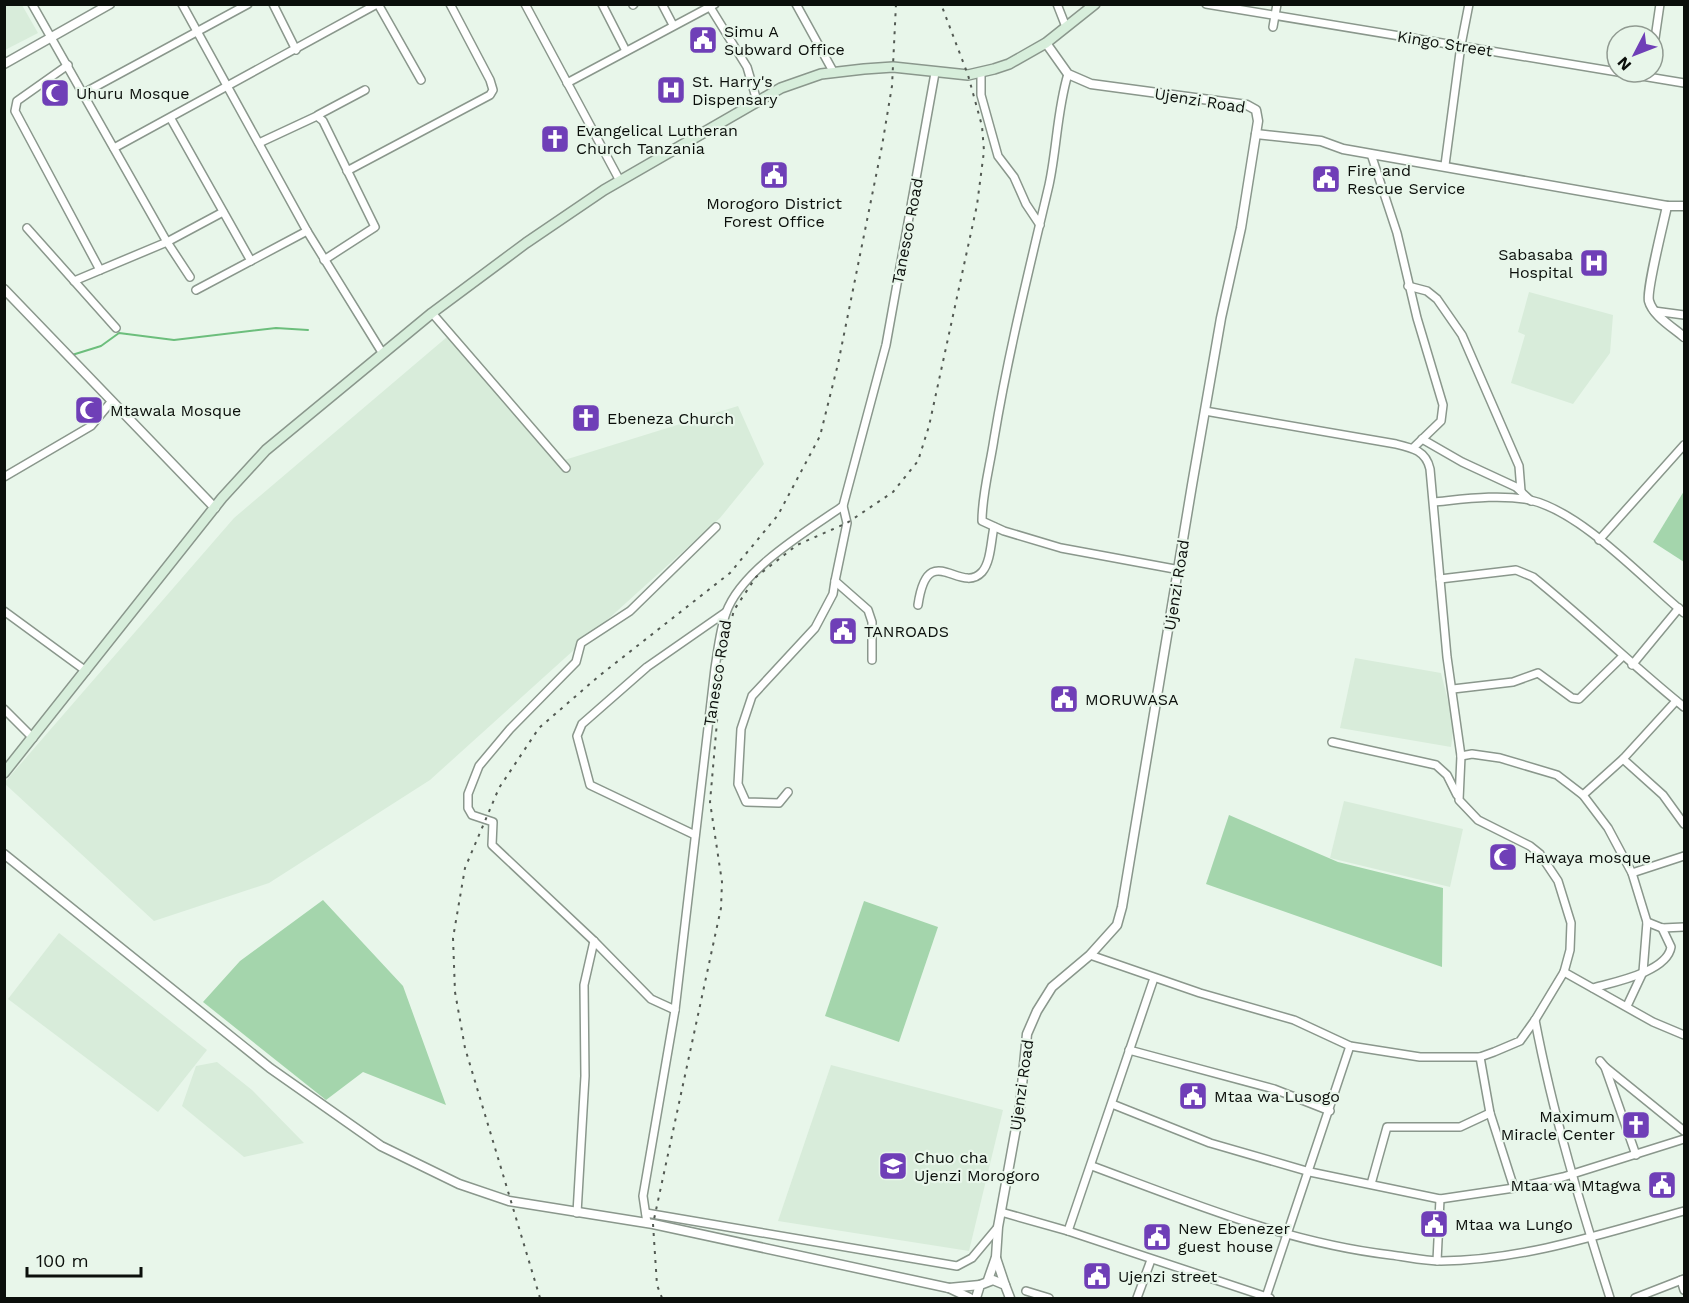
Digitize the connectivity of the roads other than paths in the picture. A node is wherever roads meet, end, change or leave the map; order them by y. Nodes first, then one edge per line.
1 (32, 4) edge
2 (182, 4) edge
3 (248, 4) edge
4 (273, 4) edge
5 (377, 4) edge
6 (450, 4) edge
7 (525, 4) edge
8 (602, 4) edge
9 (662, 4) edge
10 (796, 4) edge
11 (1057, 4) edge
12 (1095, 4) edge
13 (1206, 4) edge
14 (1276, 4) edge
15 (1469, 4) edge
16 (1660, 4) edge
17 (109, 5) edge
18 (713, 6) edge
19 (1274, 15) junction
20 (1657, 24) edge
21 (673, 25) junction
22 (1066, 27) junction
23 (1273, 27) dead end
24 (196, 30) junction
25 (51, 39) junction
26 (1046, 43) junction
27 (1461, 45) junction
28 (296, 50) junction
29 (626, 51) junction
30 (4, 64) edge
31 (68, 65) junction
32 (1605, 68) edge
33 (981, 72) junction
34 (834, 73) junction
35 (935, 73) junction
36 (1068, 74) junction
37 (1665, 79) edge
38 (421, 80) dead end
39 (567, 83) junction
40 (1684, 83) edge
41 (228, 86) junction
42 (365, 90) dead end
43 (82, 94) junction
44 (757, 101) junction
45 (318, 115) junction
46 (171, 119) junction
47 (1256, 134) junction
48 (260, 142) junction
49 (114, 148) junction
50 (1371, 154) junction
51 (1445, 165) junction
52 (347, 171) junction
53 (620, 181) junction
54 (1667, 206) junction
55 (1684, 206) edge
56 (223, 212) junction
57 (1040, 225) junction
58 (27, 228) dead end
59 (307, 231) junction
60 (167, 242) junction
61 (324, 260) junction
62 (251, 261) junction
63 (100, 270) junction
64 (190, 277) dead end
65 (74, 281) junction
66 (1408, 286) junction
67 (4, 288) edge
68 (196, 290) dead end
69 (1654, 311) junction
70 (432, 313) junction
71 (1684, 315) edge
72 (116, 328) dead end
73 (1684, 337) edge
74 (383, 354) junction
75 (111, 402) junction
76 (1205, 411) junction
77 (1422, 439) junction
78 (1684, 445) edge
79 (1413, 448) junction
80 (566, 468) dead end
81 (4, 477) edge
82 (1521, 491) junction
83 (1531, 501) junction
84 (1434, 502) junction
85 (843, 506) junction
86 (215, 508) junction
87 (716, 527) dead end
88 (994, 527) junction
89 (1599, 540) junction
90 (1180, 570) junction
91 (1440, 579) junction
92 (835, 581) junction
93 (918, 605) dead end
94 (1682, 611) edge
95 (4, 612) edge
96 (726, 612) junction
97 (1623, 657) junction
98 (872, 660) dead end
99 (1632, 665) junction
100 (86, 671) junction
101 (1453, 689) junction
102 (1676, 701) junction
103 (1684, 707) edge
104 (4, 709) edge
105 (33, 738) junction
106 (1332, 742) dead end
107 (1461, 756) junction
108 (1623, 759) junction
109 (4, 773) edge
110 (788, 792) dead end
111 (1583, 795) junction
112 (1459, 800) junction
113 (1684, 824) edge
114 (695, 835) junction
115 (4, 854) edge
116 (1684, 856) edge
117 (1632, 873) junction
118 (1647, 922) junction
119 (1684, 927) edge
120 (1662, 928) junction
121 (594, 941) junction
122 (1090, 955) junction
123 (1564, 972) junction
124 (1643, 972) junction
125 (1154, 978) junction
126 (1593, 988) junction
127 (1627, 1006) junction
128 (675, 1010) junction
129 (1535, 1020) junction
130 (1684, 1035) edge
131 (1350, 1046) junction
132 (1129, 1050) junction
133 (1480, 1057) junction
134 (1112, 1104) junction
135 (1330, 1112) junction
136 (1490, 1113) junction
137 (1684, 1131) edge
138 (1684, 1139) edge
139 (1636, 1155) junction
140 (1092, 1166) junction
141 (1310, 1172) junction
142 (1572, 1174) junction
143 (1371, 1184) junction
144 (1514, 1188) junction
145 (1440, 1199) junction
146 (1684, 1211) edge
147 (1001, 1212) junction
148 (577, 1213) junction
149 (646, 1213) junction
150 (647, 1223) junction
151 (998, 1227) junction
152 (1068, 1231) junction
153 (1288, 1235) junction
154 (1591, 1237) junction
155 (996, 1257) junction
156 (1151, 1260) junction
157 (1437, 1261) junction
158 (1683, 1279) edge
159 (984, 1282) junction
160 (1005, 1285) junction
161 (949, 1288) junction
162 (1684, 1290) edge
163 (1026, 1291) dead end
164 (1011, 1297) edge
165 (1268, 1298) edge
166 (970, 1299) edge
167 (976, 1299) edge
168 (1049, 1299) edge
169 (1137, 1299) edge
170 (1610, 1299) edge
171 (1635, 1299) edge

1 - 25 street
2 - 24 street
3 - 24 street
4 - 28 street
5 - 28 street
5 - 38 street
6 - 52 street
7 - 39 street
8 - 29 street
9 - 21 street
10 - 34 street
11 - 22 street
12 - 22 main road
13 - 19 street, Kingo Street
14 - 19 street
15 - 27 street
16 - 20 street
17 - 25 street
18 - 21 street
18 - 44 street
19 - 23 street
19 - 27 street, Kingo Street
21 - 29 street
22 - 26 main road
24 - 41 street
24 - 43 street
25 - 30 street
25 - 31 street
26 - 33 main road
26 - 36 street
27 - 32 street, Kingo Street
27 - 51 street
28 - 41 street
29 - 39 street
31 - 43 street
31 - 63 street
33 - 35 main road
33 - 57 street
34 - 35 main road
34 - 44 main road
35 - 85 street, Tanesco Road
36 - 47 street, Ujenzi Road
36 - 57 street
37 - 40 street, Kingo Street
39 - 53 street
41 - 46 street
41 - 48 street
42 - 45 street
43 - 49 street
44 - 53 main road
45 - 48 street
45 - 52 street
46 - 49 street
46 - 56 street
47 - 50 street
47 - 76 street, Ujenzi Road
48 - 59 street
49 - 60 street
50 - 51 street
50 - 66 street
51 - 54 street
52 - 61 street
53 - 70 main road
54 - 55 street
54 - 69 street
56 - 60 street
56 - 62 street
57 - 88 street
58 - 65 street
59 - 61 street
59 - 62 street
60 - 63 street
60 - 64 street
61 - 74 street
62 - 68 street
63 - 65 street
65 - 72 street
66 - 77 street
66 - 82 street
67 - 75 street
69 - 71 street
69 - 73 street
70 - 74 main road
70 - 80 street
74 - 86 main road
75 - 81 street
75 - 86 street
76 - 79 street
76 - 90 street, Ujenzi Road
77 - 79 street
77 - 82 street
78 - 89 street
79 - 84 street
82 - 83 street
83 - 84 street
83 - 89 street
84 - 91 street
85 - 92 street
85 - 96 street, Tanesco Road
86 - 100 main road
87 - 121 street
88 - 90 street
88 - 93 street
89 - 94 street
90 - 122 street, Ujenzi Road
91 - 97 street
91 - 101 street
92 - 98 street
92 - 110 street
94 - 99 street
95 - 100 street
96 - 114 street, Tanesco Road
96 - 114 street
97 - 99 street
97 - 101 street
99 - 102 street
100 - 105 main road
101 - 107 street
102 - 103 street
102 - 108 street
104 - 105 street
105 - 109 main road
106 - 112 street
107 - 111 street
107 - 112 street
108 - 111 street
108 - 113 street
111 - 117 street
112 - 123 street
114 - 128 street, Tanesco Road
115 - 148 street
116 - 117 street
117 - 118 street
118 - 120 street
118 - 124 street
119 - 120 street
120 - 124 street
121 - 128 street
121 - 148 street
122 - 125 street
122 - 147 street, Ujenzi Road
123 - 126 street
123 - 129 street
124 - 126 street
124 - 127 street
125 - 131 street
125 - 132 street
126 - 127 street
127 - 130 street
128 - 149 street, Tanesco Road
129 - 133 street
129 - 142 street
131 - 133 street
131 - 135 street
132 - 134 street
132 - 135 street
133 - 136 street
134 - 140 street
134 - 141 street
135 - 141 street
136 - 143 street
136 - 144 street
137 - 139 street
138 - 139 street
139 - 142 street
140 - 152 street
140 - 153 street
141 - 143 street
141 - 153 street
142 - 144 street
142 - 154 street
143 - 145 street
144 - 145 street
145 - 157 street
146 - 154 street
147 - 151 street, Ujenzi Road
147 - 152 street
148 - 150 street
149 - 150 street, Tanesco Road
149 - 151 street
150 - 161 street
151 - 155 street, Ujenzi Road
152 - 156 street
153 - 157 street
153 - 165 street
154 - 157 street
154 - 170 street
155 - 159 street
155 - 160 street
156 - 165 street
156 - 169 street
158 - 162 street
158 - 171 street
159 - 160 street
159 - 161 street
159 - 167 street
160 - 164 street
161 - 166 street
163 - 168 street

